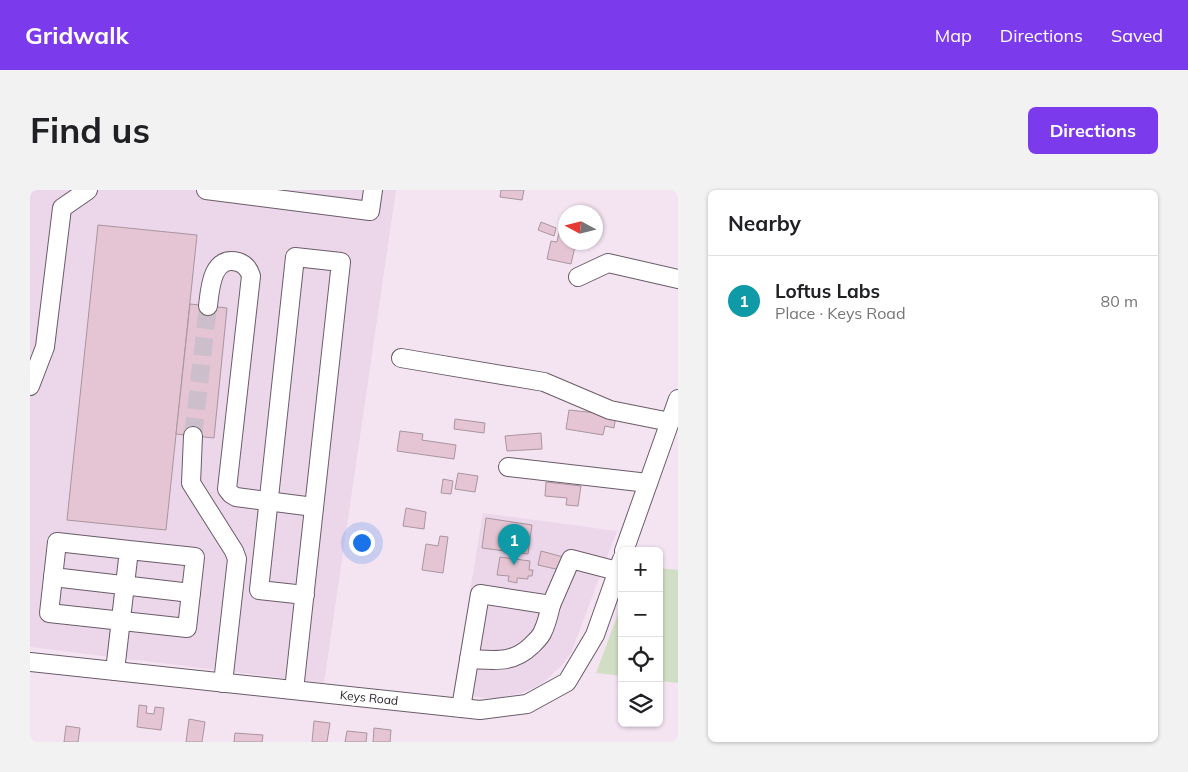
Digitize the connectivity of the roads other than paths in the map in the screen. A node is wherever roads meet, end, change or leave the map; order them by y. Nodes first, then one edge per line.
1 (88, 190) edge
2 (206, 190) edge
3 (373, 190) edge
4 (578, 277) dead end
5 (678, 279) edge
6 (208, 306) tunnel mouth
7 (401, 358) dead end
8 (30, 386) edge
9 (678, 399) edge
10 (670, 422) junction
11 (193, 436) tunnel mouth
12 (508, 467) dead end
13 (648, 483) junction
14 (268, 502) junction
15 (314, 507) junction
16 (625, 547) edge
17 (129, 550) junction
18 (618, 565) edge
19 (618, 571) edge
20 (53, 577) junction
21 (125, 585) junction
22 (191, 593) junction
23 (305, 596) junction
24 (551, 605) junction
25 (121, 621) junction
26 (469, 659) junction
27 (30, 662) edge
28 (116, 671) junction
29 (222, 683) junction
30 (294, 690) junction
31 (461, 708) junction

1 - 8 street
2 - 3 street
4 - 5 street
6 - 14 street
7 - 10 street
9 - 10 street
10 - 13 street
11 - 29 street
12 - 13 street
13 - 16 street
14 - 15 street
14 - 15 street
14 - 23 street
15 - 23 street
17 - 20 street
17 - 21 street
17 - 22 street
18 - 24 street
19 - 31 street, Keys Road
20 - 21 street
20 - 25 street
21 - 22 street
21 - 25 street
22 - 25 street
23 - 30 street
24 - 26 street
24 - 26 street
25 - 28 street
26 - 31 street
27 - 28 street, Keys Road
28 - 29 street, Keys Road
29 - 30 street, Keys Road
30 - 31 street, Keys Road

